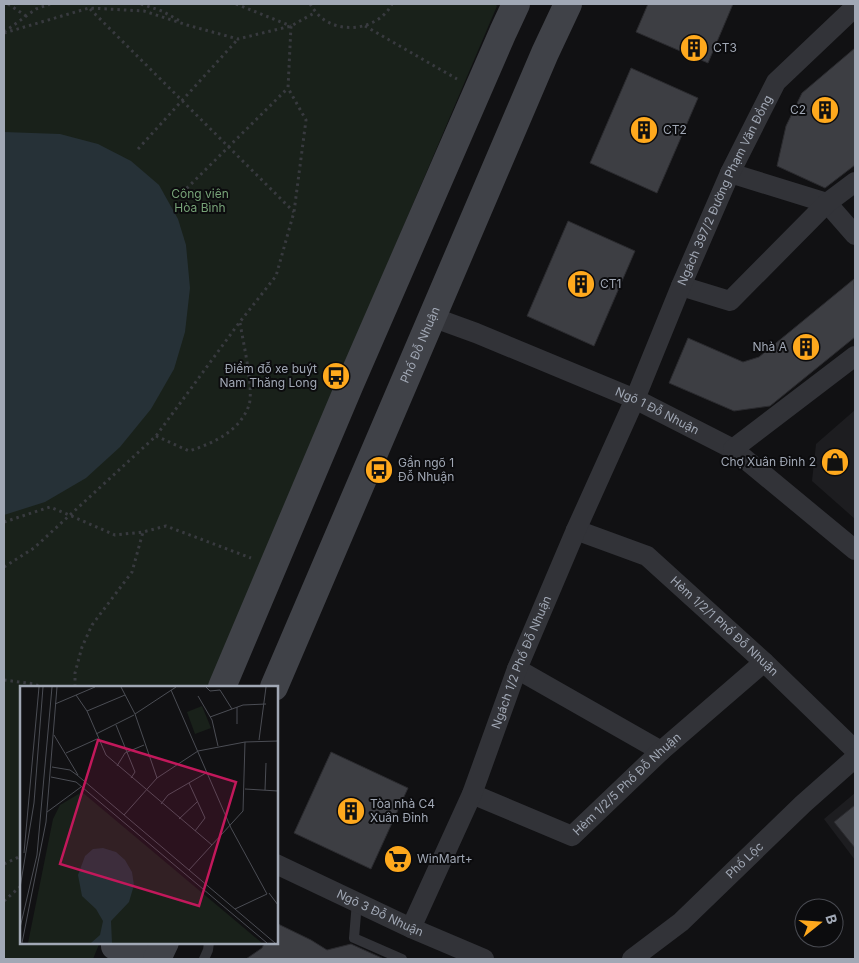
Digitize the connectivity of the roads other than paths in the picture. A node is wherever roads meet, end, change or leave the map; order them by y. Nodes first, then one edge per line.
1 (516, 4) edge
2 (568, 4) edge
3 (855, 7) edge
4 (730, 173) junction
5 (855, 182) edge
6 (827, 203) junction
7 (855, 235) edge
8 (681, 286) junction
9 (432, 317) junction
10 (855, 356) edge
11 (635, 399) junction
12 (733, 449) junction
13 (576, 530) junction
14 (853, 545) edge
15 (764, 662) junction
16 (517, 670) junction
17 (222, 686) edge
18 (274, 686) edge
19 (855, 750) edge
20 (661, 751) junction
21 (855, 758) edge
22 (472, 794) junction
23 (278, 865) edge
24 (357, 902) junction
25 (411, 928) junction
26 (165, 943) edge
27 (209, 943) edge
28 (113, 949) edge
29 (471, 957) edge
30 (145, 959) edge
31 (157, 959) edge
32 (204, 959) edge
33 (402, 959) edge
34 (632, 959) edge

1 - 17 street
2 - 9 street, Phố Đỗ Nhuận
3 - 4 street, Ngách 397/2 Đường Phạm Văn Đồng
4 - 6 street
4 - 8 street, Ngách 397/2 Đường Phạm Văn Đồng
5 - 6 street
6 - 7 street
6 - 8 street
8 - 11 street, Ngách 397/2 Đường Phạm Văn Đồng
9 - 11 street, Ngõ 1 Đỗ Nhuận
9 - 18 street, Phố Đỗ Nhuận
10 - 12 street
11 - 12 street, Ngõ 1 Đỗ Nhuận
11 - 13 street, Ngách 1/2 Phố Đỗ Nhuận
12 - 14 street, Ngõ 1 Đỗ Nhuận
13 - 15 street, Hẻm 1/2/1 Phố Đỗ Nhuận
13 - 16 street, Ngách 1/2 Phố Đỗ Nhuận
15 - 19 street, Hẻm 1/2/1 Phố Đỗ Nhuận
15 - 20 street, Hẻm 1/2/5 Phố Đỗ Nhuận
16 - 20 street
16 - 22 street, Ngách 1/2 Phố Đỗ Nhuận
20 - 22 street, Hẻm 1/2/5 Phố Đỗ Nhuận
21 - 34 street, Phố Lộc
22 - 25 street, Ngách 1/2 Phố Đỗ Nhuận
23 - 24 street, Ngõ 3 Đỗ Nhuận
24 - 25 street, Ngõ 3 Đỗ Nhuận
24 - 33 lane
25 - 29 street, Ngõ 3 Đỗ Nhuận
26 - 31 street
27 - 32 lane
28 - 30 street

